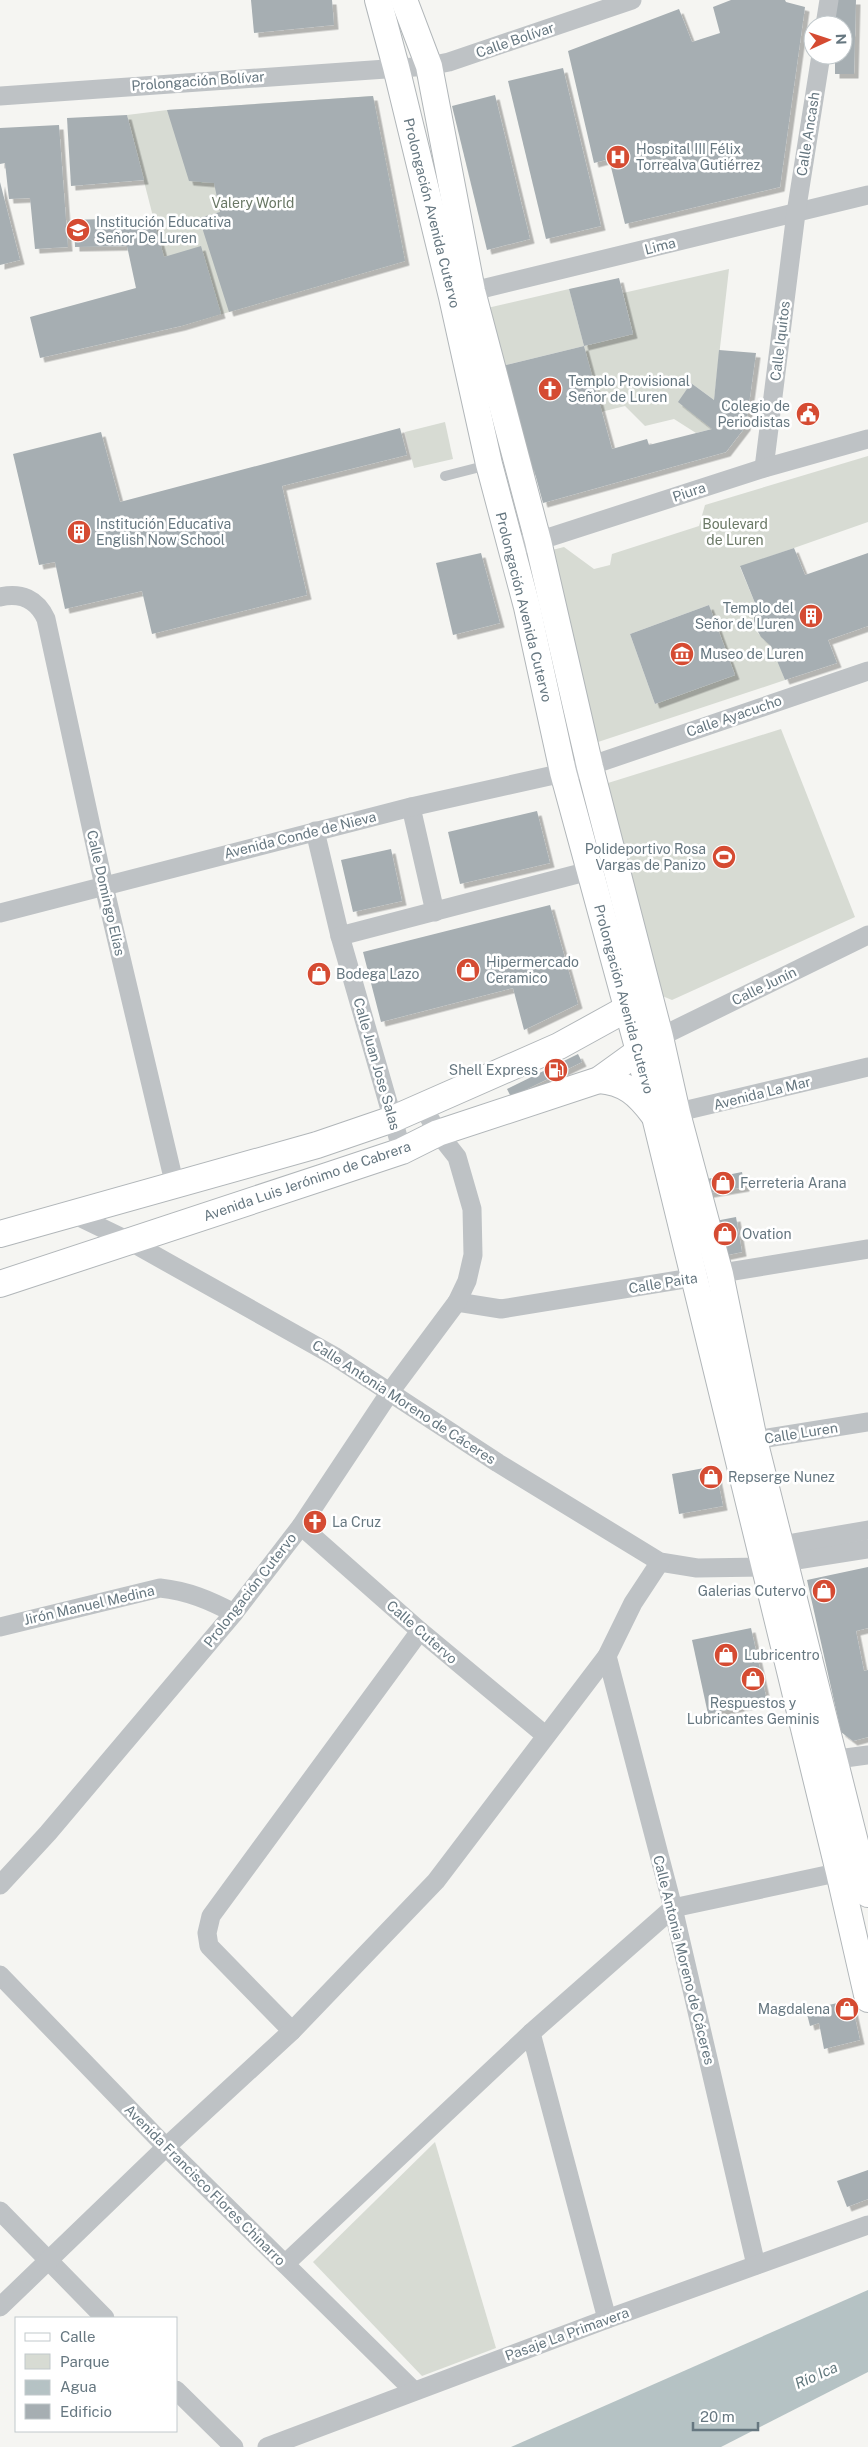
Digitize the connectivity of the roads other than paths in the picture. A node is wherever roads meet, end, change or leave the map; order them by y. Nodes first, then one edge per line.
1 (378, 0) edge
2 (404, 0) edge
3 (632, 0) edge
4 (829, 0) edge
5 (827, 15) edge
6 (819, 65) edge
7 (429, 66) junction
8 (396, 67) junction
9 (0, 96) edge
10 (868, 195) edge
11 (796, 213) junction
12 (462, 294) junction
13 (868, 439) edge
14 (489, 464) junction
15 (764, 468) junction
16 (445, 476) dead end
17 (538, 541) junction
18 (510, 547) junction
19 (0, 597) edge
20 (868, 671) edge
21 (595, 765) junction
22 (563, 772) junction
23 (411, 807) junction
24 (315, 831) junction
25 (589, 871) junction
26 (104, 886) junction
27 (436, 912) junction
28 (0, 913) edge
29 (340, 936) junction
30 (868, 936) edge
31 (628, 1008) junction
32 (660, 1037) junction
33 (639, 1050) junction
34 (868, 1067) edge
35 (599, 1080) junction
36 (422, 1105) junction
37 (666, 1115) junction
38 (393, 1120) junction
39 (438, 1133) junction
40 (402, 1150) junction
41 (175, 1186) junction
42 (75, 1215) junction
43 (0, 1234) edge
44 (132, 1242) junction
45 (868, 1249) edge
46 (720, 1274) junction
47 (694, 1278) junction
48 (0, 1284) edge
49 (457, 1302) junction
50 (390, 1392) junction
51 (868, 1422) edge
52 (744, 1442) junction
53 (301, 1526) junction
54 (868, 1530) edge
55 (868, 1549) edge
56 (773, 1556) junction
57 (660, 1562) junction
58 (234, 1613) junction
59 (0, 1627) edge
60 (420, 1631) junction
61 (607, 1656) junction
62 (545, 1735) junction
63 (868, 1754) edge
64 (823, 1761) junction
65 (850, 1870) junction
66 (0, 1886) edge
67 (868, 1894) edge
68 (673, 1908) junction
69 (0, 1975) edge
70 (868, 2000) edge
71 (292, 2031) junction
72 (531, 2032) junction
73 (166, 2147) junction
74 (0, 2211) edge
75 (868, 2225) edge
76 (47, 2260) junction
77 (285, 2264) junction
78 (756, 2265) junction
79 (0, 2307) edge
80 (104, 2317) edge
81 (607, 2320) junction
82 (414, 2390) junction
83 (178, 2392) edge
84 (234, 2447) edge
85 (267, 2447) edge

1 - 8 street, Prolongación Avenida Cutervo
2 - 7 street, Prolongación Avenida Cutervo
3 - 7 street, Calle Bolívar
4 - 5 street
6 - 11 street, Calle Ancash
7 - 8 street, Calle Bolívar
7 - 12 street, Prolongación Avenida Cutervo
8 - 9 street, Prolongación Bolívar
8 - 12 street, Prolongación Avenida Cutervo
10 - 11 street, Lima
11 - 12 street, Lima
11 - 15 street, Calle Iquitos
12 - 14 street, Prolongación Avenida Cutervo
12 - 17 street, Prolongación Avenida Cutervo
13 - 15 street, Piura
14 - 16 lane
14 - 18 street, Prolongación Avenida Cutervo
15 - 17 street, Piura
17 - 18 street, Piura
17 - 21 street, Prolongación Avenida Cutervo
18 - 22 street, Prolongación Avenida Cutervo
19 - 26 street, Calle Domingo Elías
20 - 21 street, Calle Ayacucho
21 - 22 street, Avenida Conde de Nieva
21 - 32 street, Prolongación Avenida Cutervo
22 - 23 street, Avenida Conde de Nieva
22 - 25 street, Prolongación Avenida Cutervo
23 - 24 street, Avenida Conde de Nieva
23 - 27 street
24 - 26 street, Avenida Conde de Nieva
24 - 29 street, Calle Juan Jose Salas
25 - 27 street
25 - 31 street, Prolongación Avenida Cutervo
26 - 28 street, Avenida Conde de Nieva
26 - 41 street, Calle Domingo Elías
27 - 29 street
29 - 38 street, Calle Juan Jose Salas
30 - 32 street, Calle Junín
31 - 33 street, Prolongación Avenida Cutervo
31 - 36 street
32 - 33 street, Avenida Luis Jerónimo de Cabrera
32 - 37 street, Prolongación Avenida Cutervo
33 - 35 street, Avenida Luis Jerónimo de Cabrera
33 - 37 street, Prolongación Avenida Cutervo
34 - 37 street, Avenida La Mar
35 - 37 street
35 - 39 street, Avenida Luis Jerónimo de Cabrera
36 - 38 street
36 - 39 street, Prolongación Cutervo
37 - 46 street, Prolongación Avenida Cutervo
37 - 47 street, Prolongación Avenida Cutervo
38 - 40 street, Calle Juan Jose Salas
38 - 41 street
39 - 40 street, Avenida Luis Jerónimo de Cabrera
39 - 49 street, Prolongación Cutervo
40 - 44 street, Avenida Luis Jerónimo de Cabrera
41 - 42 street
42 - 43 street
42 - 44 street, Calle Antonia Moreno de Cáceres
44 - 48 street, Avenida Luis Jerónimo de Cabrera
44 - 50 street, Calle Antonia Moreno de Cáceres
45 - 46 street, Calle Paita
46 - 47 street, Calle Paita
46 - 52 street, Prolongación Avenida Cutervo
47 - 49 street, Calle Paita
47 - 52 street, Prolongación Avenida Cutervo
49 - 50 street, Prolongación Cutervo
50 - 53 street, Prolongación Cutervo
50 - 57 street, Calle Antonia Moreno de Cáceres
51 - 52 street, Calle Luren
52 - 56 street, Prolongación Avenida Cutervo
53 - 58 street, Prolongación Cutervo
53 - 60 street, Calle Cutervo
54 - 56 street
55 - 56 street
56 - 57 street, Calle Antonia Moreno de Cáceres
56 - 64 street, Prolongación Avenida Cutervo
57 - 61 street
58 - 59 street, Jirón Manuel Medina
58 - 66 street, Prolongación Cutervo
60 - 62 street, Calle Cutervo
60 - 71 street
61 - 62 street
61 - 68 street, Calle Antonia Moreno de Cáceres
62 - 71 street
63 - 64 street
64 - 65 street, Prolongación Avenida Cutervo
65 - 67 street, Prolongación Avenida Cutervo
65 - 68 street
65 - 70 street, Prolongación Avenida Cutervo
68 - 72 street
68 - 78 street, Calle Antonia Moreno de Cáceres
69 - 73 street, Avenida Francisco Flores Chinarro
71 - 73 street
72 - 77 street
72 - 81 street
73 - 76 street
73 - 77 street, Avenida Francisco Flores Chinarro
74 - 76 street
75 - 78 street, Pasaje La Primavera
76 - 79 street
76 - 80 street
77 - 82 street, Avenida Francisco Flores Chinarro
78 - 81 street, Pasaje La Primavera
81 - 82 street, Pasaje La Primavera
82 - 85 street, Pasaje La Primavera
83 - 84 street

